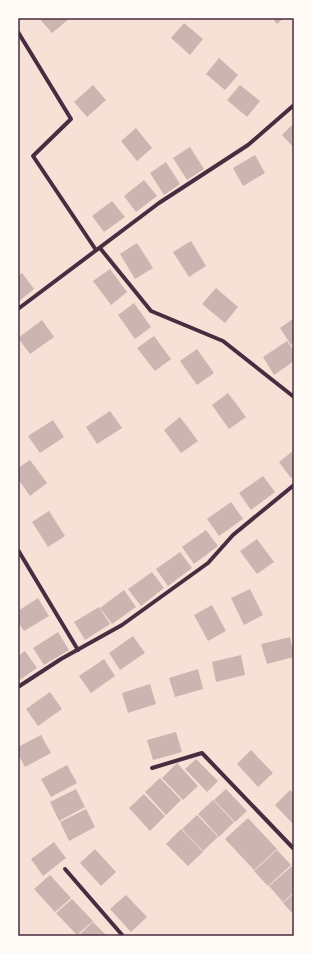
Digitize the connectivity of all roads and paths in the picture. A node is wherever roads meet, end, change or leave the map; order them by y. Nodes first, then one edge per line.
1 (18, 32) edge
2 (294, 105) edge
3 (98, 249) junction
4 (18, 309) edge
5 (294, 397) edge
6 (294, 485) edge
7 (18, 550) edge
8 (78, 650) junction
9 (18, 687) edge
10 (152, 768) dead end
11 (294, 849) edge
12 (65, 869) dead end
13 (122, 936) edge

1 - 3 street
2 - 3 street
3 - 4 street
3 - 5 street
6 - 8 street
7 - 8 street
8 - 9 street
10 - 11 street
12 - 13 street

